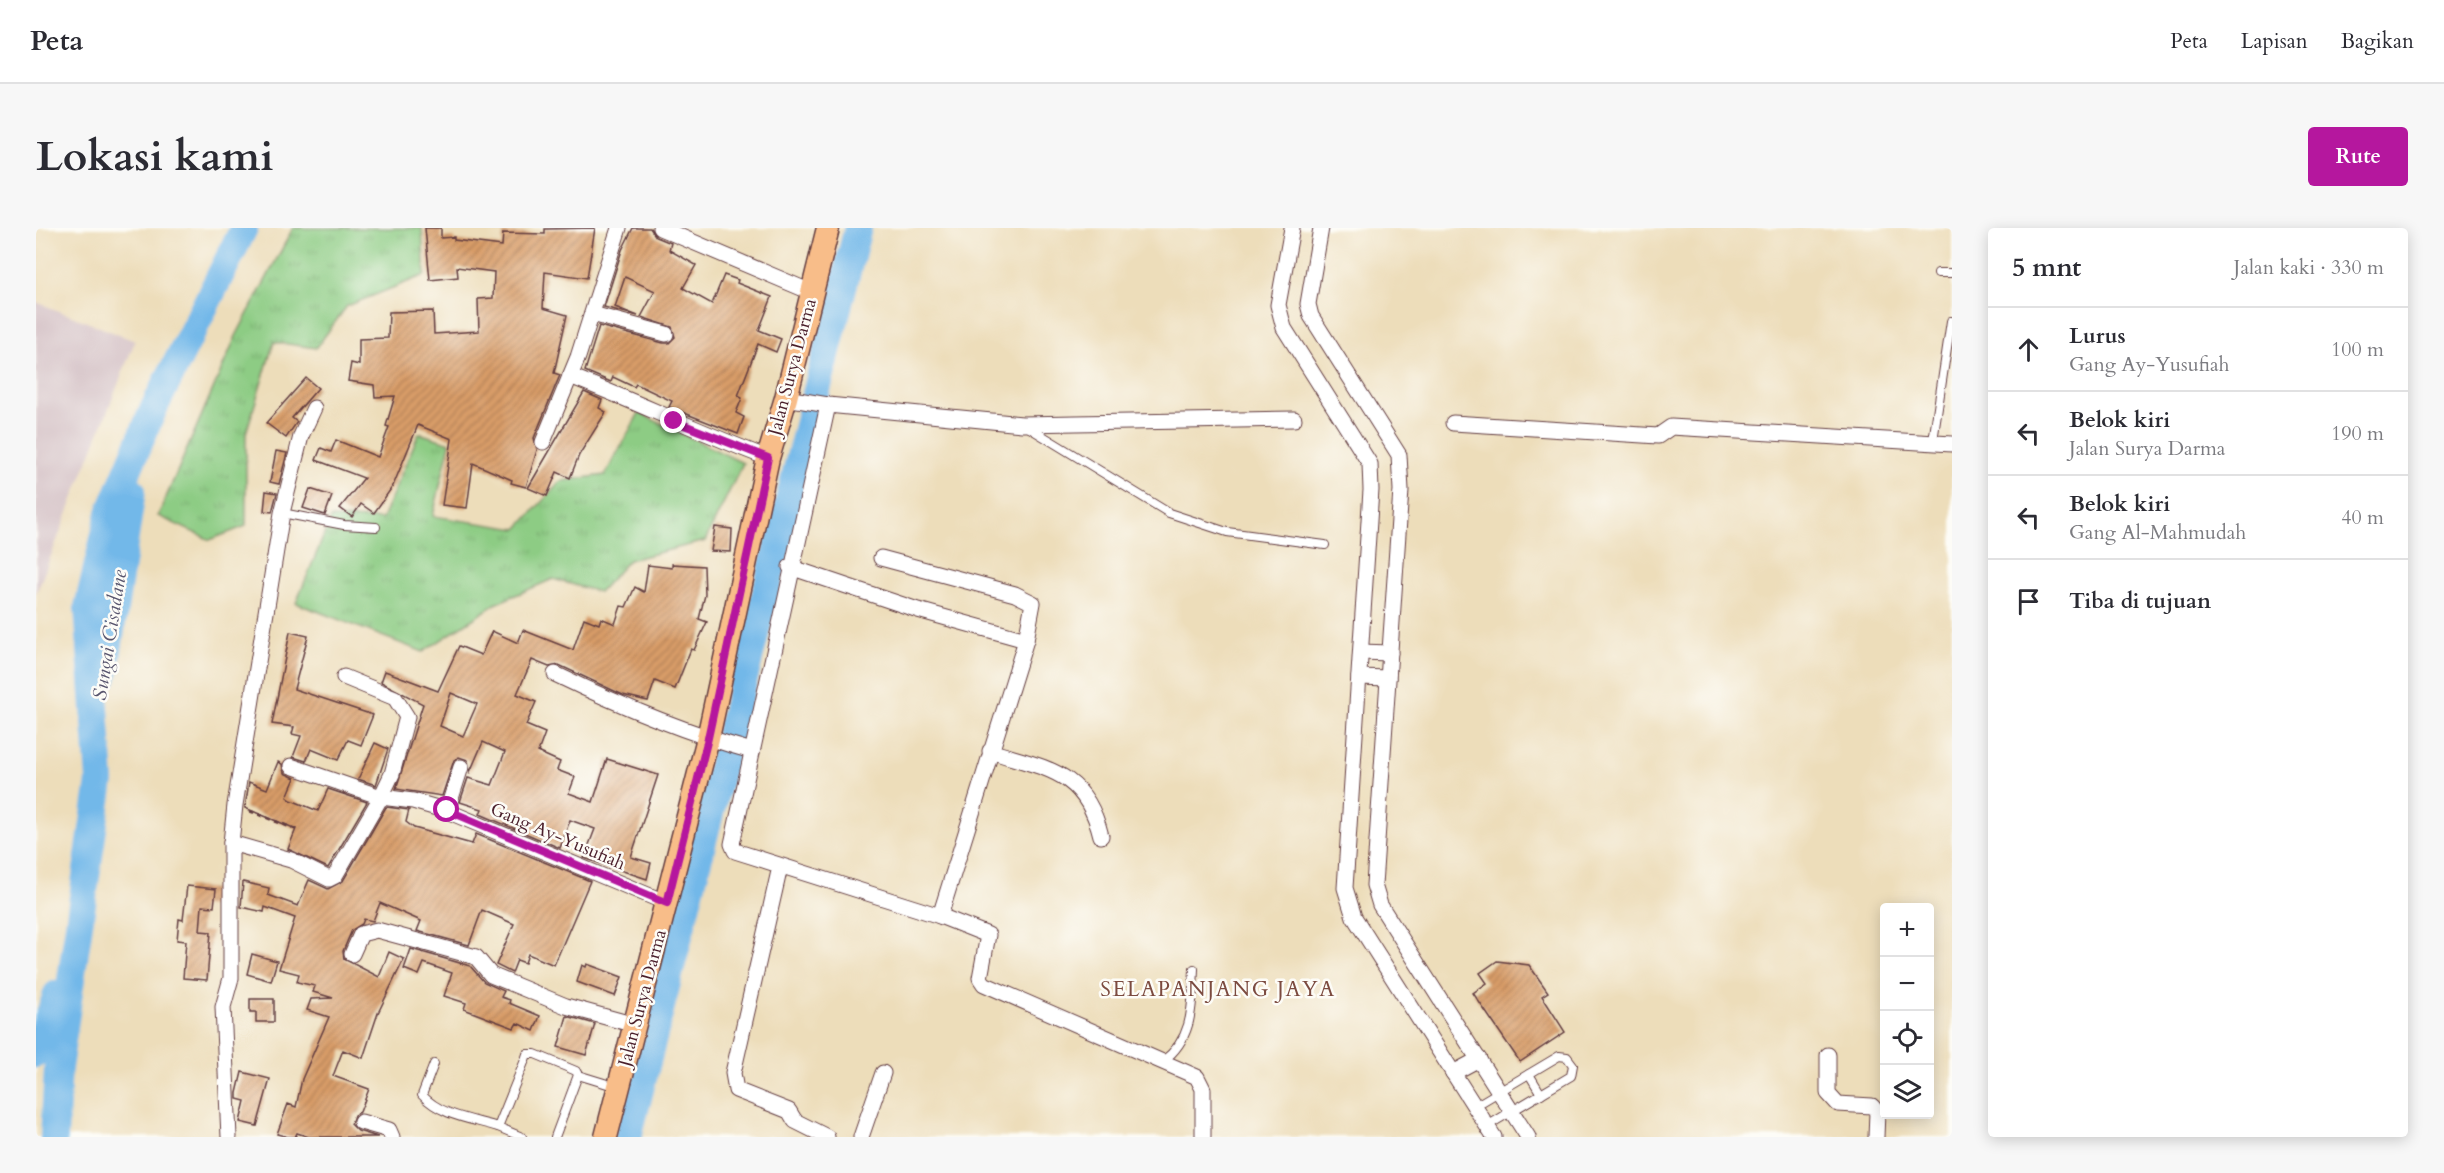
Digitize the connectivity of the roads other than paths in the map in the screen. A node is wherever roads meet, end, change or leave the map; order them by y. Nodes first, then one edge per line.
1 (619, 228) edge
2 (660, 228) edge
3 (828, 228) edge
4 (1292, 228) edge
5 (1321, 228) edge
6 (1938, 273) dead end
7 (1952, 273) edge
8 (812, 292) junction
9 (592, 314) junction
10 (1951, 321) edge
11 (666, 334) dead end
12 (570, 376) junction
13 (790, 400) junction
14 (825, 405) junction
15 (314, 408) dead end
16 (1294, 419) dead end
17 (1453, 423) dead end
18 (1022, 424) junction
19 (1933, 441) junction
20 (543, 442) dead end
21 (1952, 444) edge
22 (768, 458) junction
23 (282, 513) junction
24 (376, 527) dead end
25 (1325, 545) dead end
26 (881, 558) dead end
27 (790, 567) junction
28 (1026, 640) junction
29 (1361, 652) junction
30 (1390, 653) junction
31 (555, 674) dead end
32 (344, 676) dead end
33 (1359, 677) junction
34 (1388, 678) junction
35 (713, 740) junction
36 (746, 749) junction
37 (990, 751) junction
38 (291, 766) dead end
39 (461, 767) dead end
40 (381, 797) junction
41 (447, 810) junction
42 (1101, 836) dead end
43 (231, 843) junction
44 (780, 867) junction
45 (667, 903) junction
46 (940, 916) junction
47 (352, 954) dead end
48 (1194, 969) dead end
49 (635, 1025) junction
50 (1828, 1055) dead end
51 (1479, 1059) junction
52 (1163, 1061) junction
53 (434, 1064) dead end
54 (883, 1073) dead end
55 (1453, 1073) junction
56 (1529, 1074) junction
57 (578, 1075) junction
58 (619, 1087) junction
59 (1499, 1092) junction
60 (1541, 1094) junction
61 (1474, 1106) junction
62 (1512, 1111) junction
63 (362, 1122) dead end
64 (498, 1127) junction
65 (1490, 1131) edge
66 (229, 1137) edge
67 (392, 1137) edge
68 (522, 1137) edge
69 (555, 1137) edge
70 (606, 1137) edge
71 (827, 1137) edge
72 (861, 1137) edge
73 (1203, 1137) edge
74 (1528, 1137) edge
75 (1876, 1137) edge

1 - 9 street
2 - 8 street
3 - 8 main road, Jalan Surya Darma
4 - 29 street
5 - 30 street
6 - 7 lane
8 - 13 main road, Jalan Surya Darma
9 - 11 street
9 - 12 street
10 - 19 lane
12 - 20 street
12 - 22 street
13 - 14 street
13 - 22 main road, Jalan Surya Darma
14 - 18 street
14 - 27 street
15 - 23 street
16 - 18 street
17 - 19 street
18 - 25 lane
19 - 21 street
22 - 35 main road, Jalan Surya Darma
23 - 24 lane
23 - 43 street
26 - 28 street
27 - 28 street
27 - 36 street
28 - 37 street
29 - 30 street
29 - 33 street
30 - 34 street
31 - 35 street
32 - 40 street
33 - 34 street
33 - 55 street
34 - 51 street
35 - 36 street
35 - 45 main road, Jalan Surya Darma
36 - 44 street
37 - 42 street
37 - 46 street
38 - 40 street, Gang Ay-Yusufiah
39 - 41 street
40 - 41 street, Gang Ay-Yusufiah
40 - 43 street
41 - 45 street, Gang Ay-Yusufiah
43 - 66 street
44 - 46 street
44 - 71 street
45 - 49 main road, Jalan Surya Darma
46 - 52 street
47 - 49 street
48 - 52 lane
49 - 58 main road, Jalan Surya Darma
50 - 75 street
51 - 55 street
51 - 59 street
52 - 73 street
53 - 64 lane
54 - 72 street
55 - 61 street
56 - 59 lane
56 - 60 lane
56 - 60 lane
57 - 58 lane
57 - 64 lane
57 - 69 lane
58 - 70 main road, Jalan Surya Darma
59 - 61 lane
59 - 62 street
60 - 62 lane
61 - 65 street
62 - 65 lane
62 - 74 street
63 - 67 street
64 - 68 lane

